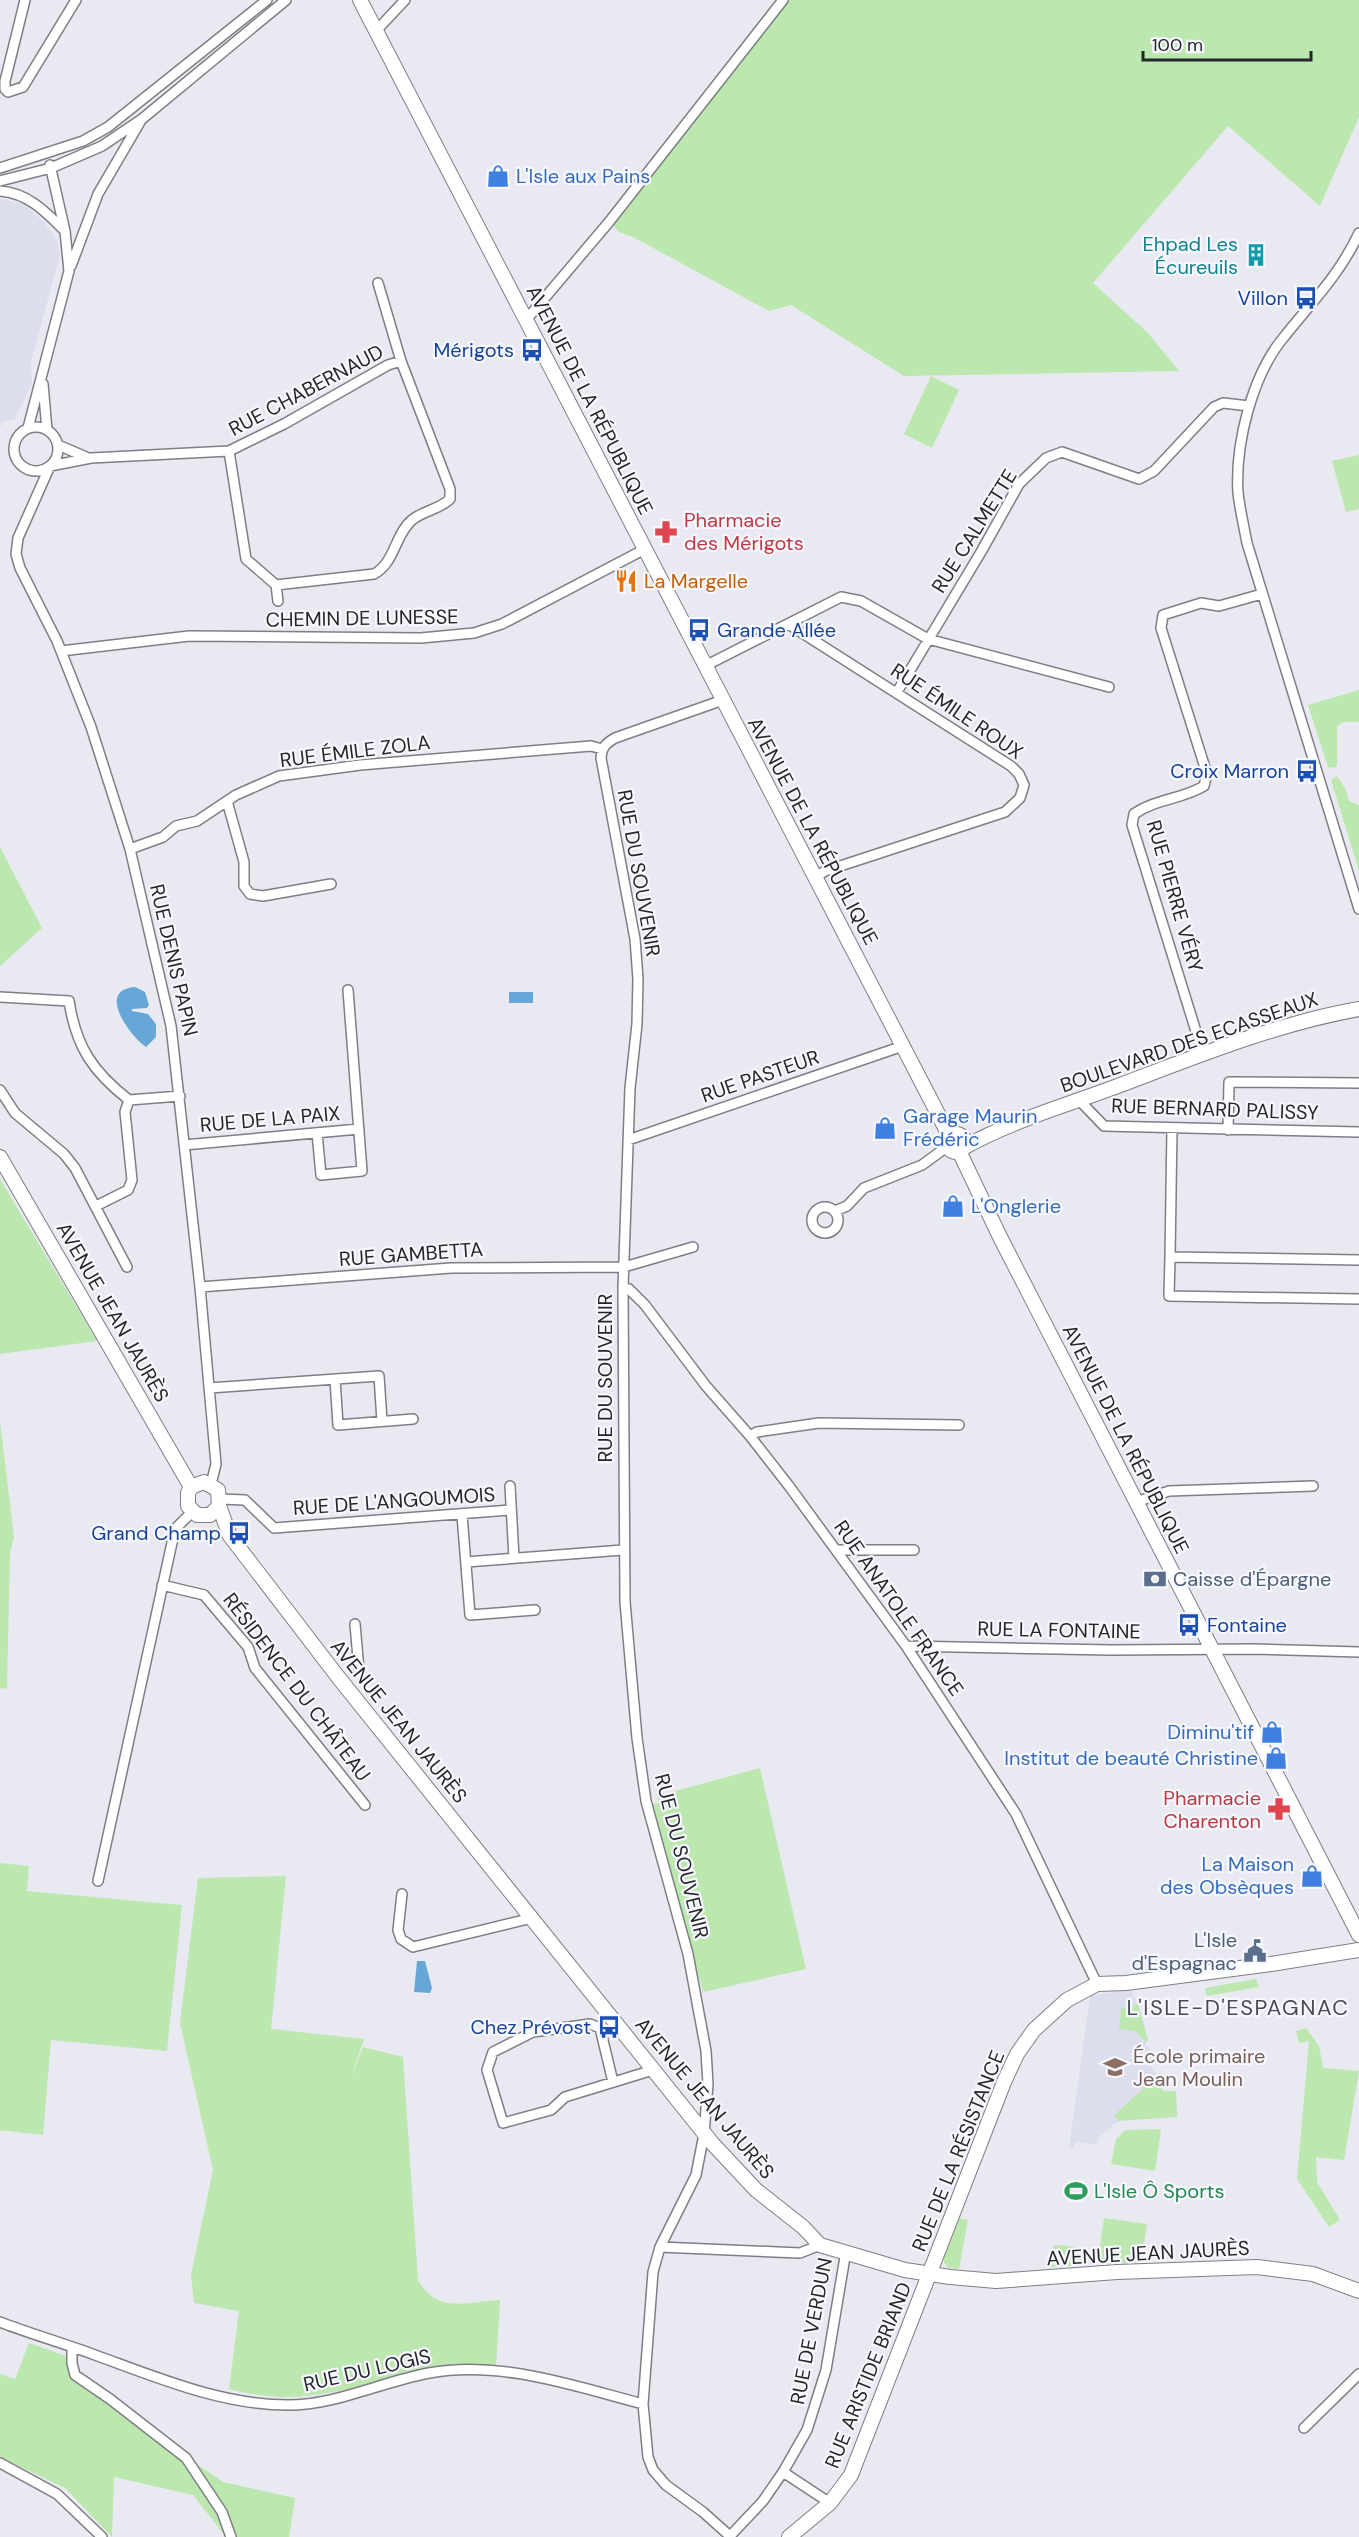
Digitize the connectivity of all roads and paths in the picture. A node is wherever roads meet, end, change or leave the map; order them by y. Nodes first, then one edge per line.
1 (25, 0) edge
2 (76, 0) edge
3 (267, 0) edge
4 (286, 0) edge
5 (360, 0) edge
6 (405, 0) edge
7 (783, 0) edge
8 (376, 30) junction
9 (142, 118) junction
10 (47, 154) junction
11 (0, 168) edge
12 (51, 168) junction
13 (0, 181) edge
14 (0, 191) edge
15 (65, 231) junction
16 (1358, 239) edge
17 (69, 271) junction
18 (378, 283) dead end
19 (526, 320) junction
20 (401, 361) junction
21 (42, 378) junction
22 (1249, 406) junction
23 (28, 428) junction
24 (47, 430) junction
25 (58, 445) junction
26 (229, 451) junction
27 (91, 458) junction
28 (50, 466) junction
29 (30, 471) junction
30 (39, 492) junction
31 (645, 549) junction
32 (276, 585) junction
33 (1262, 594) junction
34 (278, 601) dead end
35 (788, 624) junction
36 (928, 639) junction
37 (61, 651) junction
38 (705, 666) junction
39 (1109, 687) dead end
40 (897, 692) junction
41 (723, 700) junction
42 (602, 749) junction
43 (227, 801) junction
44 (130, 849) junction
45 (816, 876) junction
46 (331, 884) dead end
47 (1359, 909) edge
48 (348, 990) dead end
49 (0, 997) edge
50 (1359, 1009) edge
51 (903, 1046) junction
52 (1203, 1054) junction
53 (1359, 1083) edge
54 (0, 1090) edge
55 (180, 1096) junction
56 (1079, 1100) junction
57 (129, 1101) junction
58 (1172, 1128) junction
59 (359, 1129) junction
60 (1228, 1130) junction
61 (1359, 1132) edge
62 (317, 1133) junction
63 (628, 1140) junction
64 (955, 1143) junction
65 (184, 1145) junction
66 (0, 1157) edge
67 (96, 1206) junction
68 (835, 1211) dead end
69 (693, 1247) dead end
70 (1170, 1257) junction
71 (1359, 1260) edge
72 (624, 1267) junction
73 (127, 1268) dead end
74 (200, 1287) junction
75 (623, 1288) junction
76 (1359, 1299) edge
77 (334, 1379) junction
78 (209, 1388) junction
79 (414, 1419) dead end
80 (382, 1421) junction
81 (959, 1425) dead end
82 (750, 1436) junction
83 (211, 1484) junction
84 (510, 1485) dead end
85 (1313, 1486) dead end
86 (191, 1487) junction
87 (219, 1502) junction
88 (1136, 1502) junction
89 (511, 1510) junction
90 (197, 1514) junction
91 (462, 1515) junction
92 (230, 1536) junction
93 (623, 1550) junction
94 (837, 1550) junction
95 (914, 1550) dead end
96 (514, 1558) junction
97 (466, 1562) junction
98 (162, 1586) junction
99 (535, 1610) dead end
100 (355, 1624) dead end
101 (906, 1646) junction
102 (1212, 1649) junction
103 (1359, 1652) edge
104 (359, 1670) dead end
105 (366, 1805) dead end
106 (98, 1881) dead end
107 (402, 1894) dead end
108 (532, 1917) junction
109 (1359, 1935) edge
110 (1359, 1950) edge
111 (1097, 1984) junction
112 (653, 2070) junction
113 (613, 2082) junction
114 (704, 2134) junction
115 (820, 2245) junction
116 (660, 2247) junction
117 (846, 2252) junction
118 (930, 2275) junction
119 (1359, 2291) edge
120 (0, 2322) edge
121 (72, 2347) junction
122 (1359, 2374) edge
123 (643, 2404) junction
124 (1304, 2428) dead end
125 (0, 2463) edge
126 (783, 2472) junction
127 (830, 2503) junction
128 (731, 2536) edge
129 (102, 2537) edge
130 (231, 2537) edge
131 (789, 2537) edge

1 - 2 street
3 - 10 street
4 - 9 street
5 - 8 main road, AVENUE DE LA RÉPUBLIQUE
6 - 8 street
7 - 19 street
8 - 19 main road, AVENUE DE LA RÉPUBLIQUE
9 - 12 street
9 - 17 street
10 - 11 street
10 - 12 street
12 - 13 street
12 - 15 street
14 - 15 street
15 - 17 street
16 - 22 street
17 - 21 street
18 - 20 street, RUE CHABERNAUD
19 - 31 main road, AVENUE DE LA RÉPUBLIQUE
20 - 26 street, RUE CHABERNAUD
20 - 32 street, RUE CHABERNAUD
21 - 23 street
21 - 24 street
22 - 33 street
22 - 36 street, RUE CALMETTE
23 - 24 street
23 - 29 street
24 - 25 street
25 - 27 street
25 - 28 street
26 - 27 street, RUE CHABERNAUD
26 - 32 street, RUE CHABERNAUD
27 - 28 street, RUE CHABERNAUD
28 - 29 street
28 - 30 street, RUE DENIS PAPIN
29 - 30 street
30 - 37 street, RUE DENIS PAPIN
31 - 37 street, CHEMIN DE LUNESSE
31 - 38 main road, AVENUE DE LA RÉPUBLIQUE
32 - 34 street
33 - 47 street
33 - 52 street, RUE PIERRE VÉRY
35 - 36 street
35 - 38 street
35 - 40 street, RUE ÉMILE ROUX
36 - 39 street
36 - 40 street, RUE CALMETTE
37 - 44 street, RUE DENIS PAPIN
38 - 41 main road, AVENUE DE LA RÉPUBLIQUE
40 - 45 street, RUE ÉMILE ROUX
41 - 42 street
41 - 45 main road, AVENUE DE LA RÉPUBLIQUE
42 - 43 street, RUE ÉMILE ZOLA
42 - 63 street, RUE DU SOUVENIR
43 - 44 street, RUE ÉMILE ZOLA
43 - 46 street
44 - 55 street, RUE DENIS PAPIN
45 - 51 main road, AVENUE DE LA RÉPUBLIQUE
48 - 59 street
49 - 57 street
50 - 52 main road, BOULEVARD DES ECASSEAUX
51 - 63 street, RUE PASTEUR
51 - 64 main road, AVENUE DE LA RÉPUBLIQUE
52 - 56 main road, BOULEVARD DES ECASSEAUX
53 - 60 street
54 - 67 street
55 - 57 street
55 - 65 street, RUE DENIS PAPIN
56 - 58 street, RUE BERNARD PALISSY
56 - 64 main road, BOULEVARD DES ECASSEAUX
57 - 67 street
58 - 60 street, RUE BERNARD PALISSY
58 - 70 street
59 - 62 street, RUE DE LA PAIX
59 - 62 street
60 - 61 street, RUE BERNARD PALISSY
62 - 65 street, RUE DE LA PAIX
63 - 72 street, RUE DU SOUVENIR
64 - 68 street
64 - 88 main road, AVENUE DE LA RÉPUBLIQUE
65 - 74 street, RUE DENIS PAPIN
66 - 86 main road, AVENUE JEAN JAURÈS
67 - 73 street
69 - 72 street, RUE GAMBETTA
70 - 71 street
70 - 76 street
72 - 74 street, RUE GAMBETTA
72 - 75 street, RUE DU SOUVENIR
74 - 78 street, RUE DENIS PAPIN
75 - 82 street, RUE ANATOLE FRANCE
75 - 93 street, RUE DU SOUVENIR
77 - 78 street
77 - 80 street
77 - 80 street
78 - 83 street, RUE DENIS PAPIN
79 - 80 street
81 - 82 street
82 - 94 street, RUE ANATOLE FRANCE
83 - 86 main road
83 - 87 main road
84 - 89 street
85 - 88 street
86 - 90 main road
87 - 90 main road
87 - 91 street, RUE DE L'ANGOUMOIS
87 - 92 main road, AVENUE JEAN JAURÈS
88 - 102 main road, AVENUE DE LA RÉPUBLIQUE
89 - 91 street, RUE DE L'ANGOUMOIS
89 - 96 street
90 - 92 main road, AVENUE JEAN JAURÈS
90 - 98 street
91 - 97 street
92 - 108 main road, AVENUE JEAN JAURÈS
93 - 96 street
93 - 114 street, RUE DU SOUVENIR
94 - 95 street
94 - 101 street, RUE ANATOLE FRANCE
96 - 97 street
97 - 99 street
98 - 105 street, RÉSIDENCE DU CHÂTEAU
98 - 106 street
100 - 104 street
101 - 102 street, RUE LA FONTAINE
101 - 111 street, RUE ANATOLE FRANCE
102 - 103 street, RUE LA FONTAINE
102 - 109 main road, AVENUE DE LA RÉPUBLIQUE
107 - 108 street
108 - 112 main road, AVENUE JEAN JAURÈS
110 - 111 main road, RUE DE LA RÉSISTANCE
111 - 118 main road, RUE DE LA RÉSISTANCE
112 - 113 street
112 - 114 main road, AVENUE JEAN JAURÈS
113 - 113 street
114 - 115 main road, AVENUE JEAN JAURÈS
114 - 116 street, RUE DU SOUVENIR
115 - 116 street
115 - 117 main road, AVENUE JEAN JAURÈS
116 - 123 street, RUE DU SOUVENIR
117 - 118 main road, AVENUE JEAN JAURÈS
117 - 126 street, RUE DE VERDUN
118 - 119 main road, AVENUE JEAN JAURÈS
118 - 127 main road, RUE ARISTIDE BRIAND
120 - 121 street, RUE DU LOGIS
121 - 123 street, RUE DU LOGIS
121 - 130 street
122 - 124 street
123 - 128 street, RUE DU SOUVENIR
125 - 129 street
126 - 127 street
126 - 128 street, RUE DE VERDUN
127 - 131 main road, RUE ARISTIDE BRIAND

